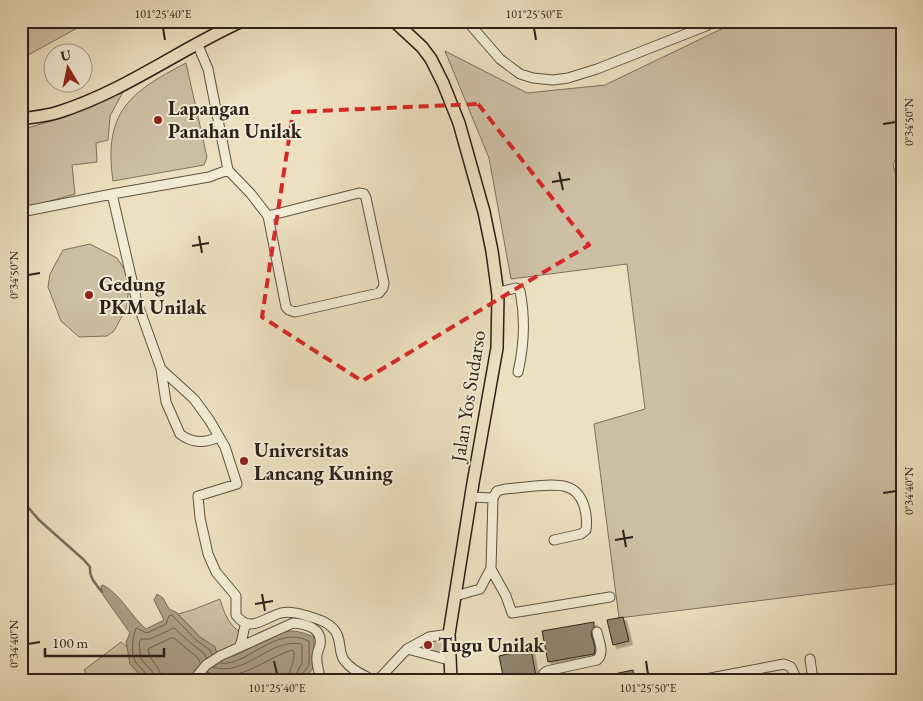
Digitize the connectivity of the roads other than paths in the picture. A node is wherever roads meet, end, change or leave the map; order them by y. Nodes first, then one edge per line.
1 (242, 21) edge
2 (394, 21) edge
3 (467, 21) edge
4 (714, 21) edge
5 (197, 43) junction
6 (21, 120) edge
7 (228, 170) junction
8 (112, 194) junction
9 (21, 212) edge
10 (268, 216) junction
11 (498, 292) junction
12 (161, 369) junction
13 (518, 372) dead end
14 (219, 436) junction
15 (471, 497) junction
16 (493, 498) junction
17 (554, 540) dead end
18 (491, 569) junction
19 (456, 596) junction
20 (610, 598) dead end
21 (246, 624) junction
22 (596, 632) dead end
23 (449, 634) junction
24 (239, 647) junction
25 (407, 649) junction
26 (810, 659) dead end
27 (449, 660) junction
28 (194, 680) edge
29 (321, 680) edge
30 (373, 680) edge
31 (378, 680) edge
32 (451, 680) edge
33 (541, 680) edge
34 (700, 680) edge
35 (797, 680) edge
36 (813, 680) edge

1 - 5 main road
2 - 11 main road, Jalan Yos Sudarso
3 - 4 street
5 - 6 main road
5 - 7 street
7 - 8 street
7 - 10 street
8 - 9 street
8 - 12 street
10 - 10 street
11 - 13 street
11 - 15 main road, Jalan Yos Sudarso
12 - 14 street
12 - 14 street
14 - 21 street
15 - 16 street
15 - 19 main road, Jalan Yos Sudarso
16 - 17 street
16 - 18 street
18 - 19 street
18 - 20 street
19 - 23 main road, Jalan Yos Sudarso
21 - 24 street
21 - 30 street
22 - 33 street
23 - 25 street
23 - 27 main road, Jalan Yos Sudarso
24 - 28 street
24 - 29 street
25 - 27 street
25 - 31 street
26 - 36 street
27 - 32 main road, Jalan Yos Sudarso
34 - 35 street

